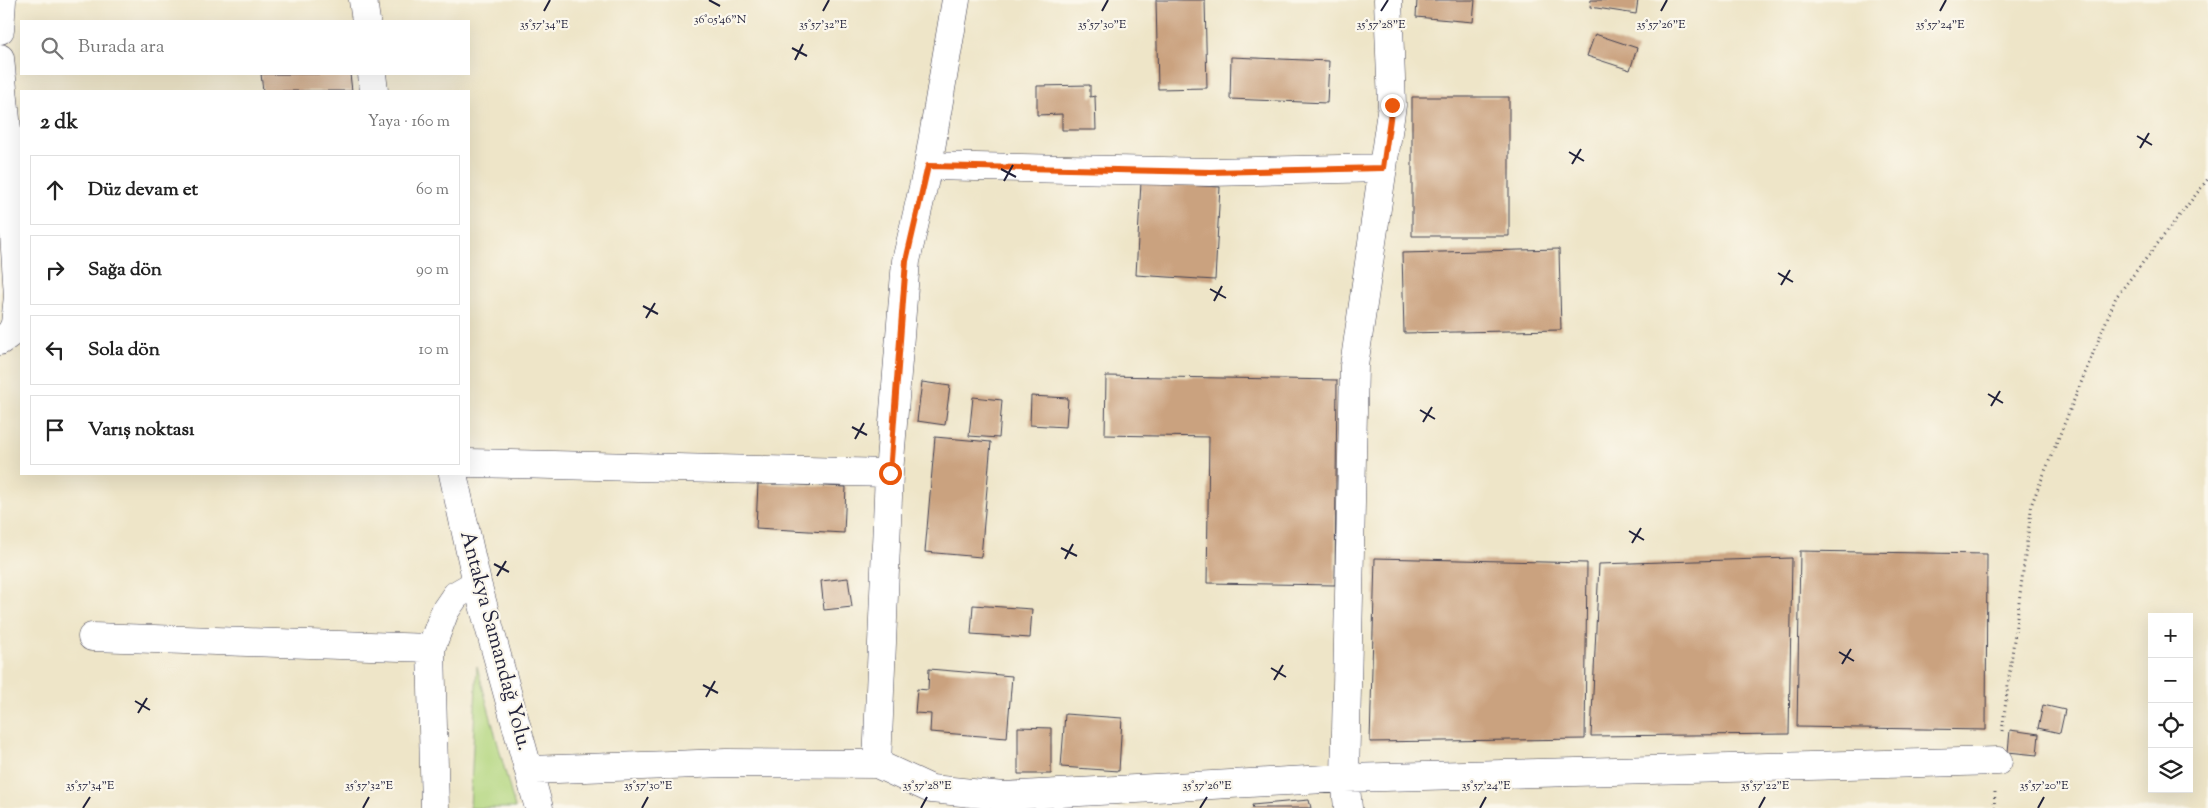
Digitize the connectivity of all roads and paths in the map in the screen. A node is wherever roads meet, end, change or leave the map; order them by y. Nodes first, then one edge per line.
1 (2, 0) edge
2 (363, 0) edge
3 (956, 0) edge
4 (1388, 0) edge
5 (366, 20) edge
6 (0, 30) edge
7 (0, 58) edge
8 (372, 75) edge
9 (374, 90) edge
10 (928, 166) junction
11 (1383, 168) junction
12 (2208, 179) edge
13 (17, 211) edge
14 (0, 341) edge
15 (470, 463) edge
16 (890, 473) junction
17 (453, 475) edge
18 (476, 583) junction
19 (92, 637) dead end
20 (431, 648) junction
21 (1998, 761) joint
22 (877, 764) junction
23 (529, 770) junction
24 (1345, 778) junction
25 (435, 808) edge
26 (539, 808) edge
27 (1348, 808) edge

1 - 6 street
2 - 5 street
3 - 10 street
4 - 11 street
7 - 13 street
8 - 9 street
10 - 11 street
10 - 16 street
11 - 24 street
12 - 21 path
13 - 14 street
15 - 16 street
16 - 22 street
17 - 18 street, Antakya Samandağ Yolu.
18 - 20 street
18 - 23 street, Antakya Samandağ Yolu.
19 - 20 street
20 - 25 street
21 - 24 street
22 - 23 street
22 - 24 street
23 - 26 street, Antakya Samandağ Yolu.
24 - 27 street

